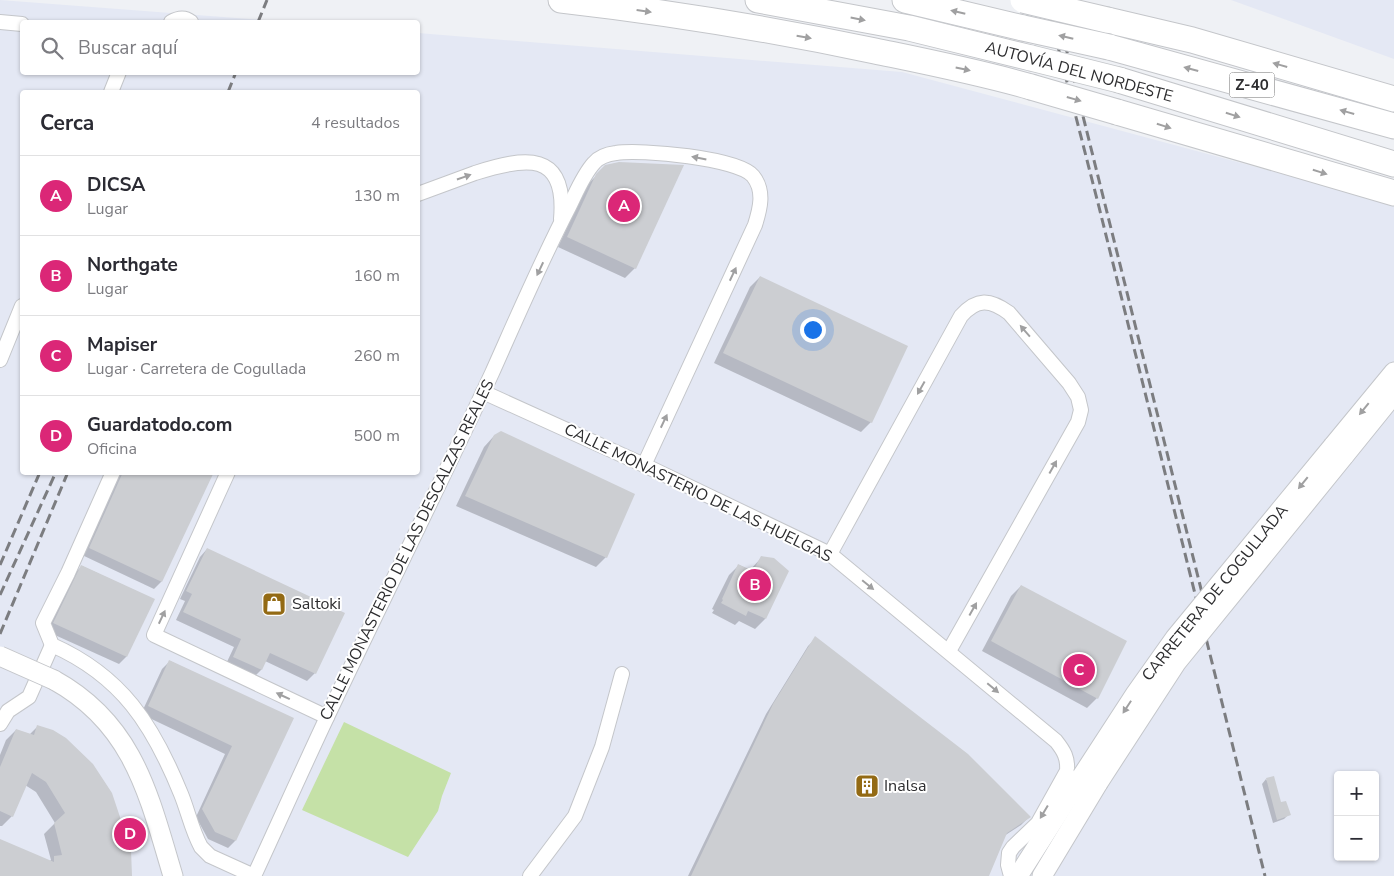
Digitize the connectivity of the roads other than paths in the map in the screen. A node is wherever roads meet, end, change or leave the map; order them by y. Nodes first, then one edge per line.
1 (561, 0) edge
2 (758, 0) edge
3 (905, 0) edge
4 (1023, 0) edge
5 (20, 24) edge
6 (2, 27) edge
7 (118, 75) edge
8 (1312, 75) junction
9 (112, 90) edge
10 (1394, 92) edge
11 (1394, 99) edge
12 (1394, 126) edge
13 (1394, 164) edge
14 (420, 193) edge
15 (1394, 193) edge
16 (560, 224) junction
17 (20, 311) edge
18 (0, 360) edge
19 (1394, 372) edge
20 (483, 392) junction
21 (1394, 394) edge
22 (1339, 451) junction
23 (644, 465) junction
24 (112, 475) edge
25 (227, 475) edge
26 (830, 554) junction
27 (52, 645) junction
28 (949, 651) junction
29 (0, 656) edge
30 (622, 674) dead end
31 (327, 717) junction
32 (0, 724) edge
33 (1090, 780) junction
34 (173, 876) edge
35 (254, 876) edge
36 (530, 876) edge
37 (1011, 876) edge
38 (1018, 876) edge
39 (1042, 876) edge

1 -> 15 highway, bridge
2 -> 13 highway, AUTOVÍA DEL NORDESTE / Z-40, bridge
12 -> 3 highway, AUTOVÍA DEL NORDESTE / Z-40, bridge
8 -> 4 highway, bridge
5 - 6 street
7 - 9 street
8 - 10 highway
8 - 11 highway
14 -> 16 street
16 -> 20 street, CALLE MONASTERIO DE LAS DESCALZAS REALES
23 -> 16 street, CALLE MONASTERIO DE LAS DESCALZAS REALES
17 - 18 street
19 -> 22 street, CARRETERA DE COGULLADA
20 - 23 street, CALLE MONASTERIO DE LAS HUELGAS
20 - 31 street, CALLE MONASTERIO DE LAS DESCALZAS REALES
21 - 22 street, CARRETERA DE COGULLADA
22 - 33 street, CARRETERA DE COGULLADA, bridge
23 - 26 street, CALLE MONASTERIO DE LAS HUELGAS
24 - 27 street
31 -> 25 street
26 -> 28 street, CALLE MONASTERIO DE LAS HUELGAS
28 -> 26 street
27 - 32 street
27 - 35 street
28 -> 37 street, CALLE MONASTERIO DE LAS HUELGAS
29 - 34 street, bridge
30 - 36 street
31 - 35 street, CALLE MONASTERIO DE LAS DESCALZAS REALES
33 - 38 street, CARRETERA DE COGULLADA
33 - 39 street, CARRETERA DE COGULLADA

